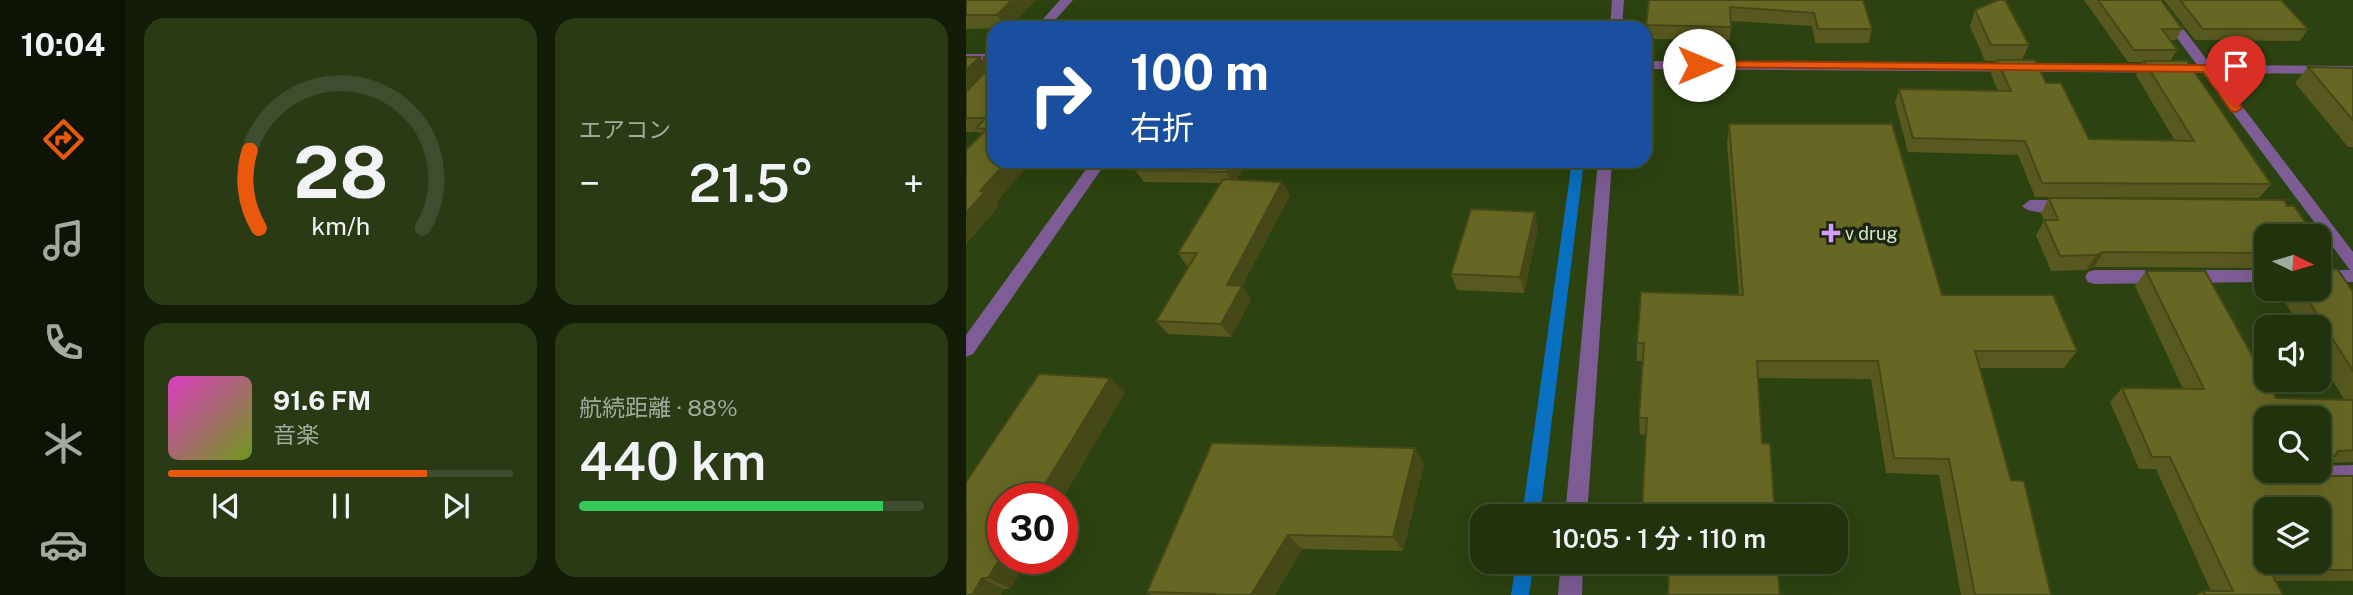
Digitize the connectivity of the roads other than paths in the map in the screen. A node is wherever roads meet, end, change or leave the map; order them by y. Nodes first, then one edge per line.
1 (1067, 0) edge
2 (1618, 0) edge
3 (2155, 0) edge
4 (1048, 21) edge
5 (1616, 21) edge
6 (966, 58) edge
7 (987, 58) edge
8 (1652, 65) edge
9 (2206, 68) junction
10 (2353, 70) edge
11 (1095, 168) edge
12 (1604, 168) edge
13 (2029, 206) dead end
14 (2083, 206) edge
15 (2283, 207) edge
16 (2310, 207) junction
17 (2353, 264) edge
18 (2254, 276) edge
19 (2331, 276) edge
20 (2353, 276) edge
21 (2094, 277) dead end
22 (966, 349) edge
23 (2331, 475) edge
24 (2353, 475) edge
25 (1577, 504) edge
26 (1571, 574) edge
27 (1570, 595) edge

1 - 4 street
2 - 5 street
3 - 9 street
6 - 7 street
8 - 9 street
9 - 10 street
9 - 16 street
11 - 22 street
12 - 25 street
13 - 14 street
15 - 16 street
16 - 17 street
18 - 21 street
19 - 20 street
23 - 24 street
26 - 27 street

